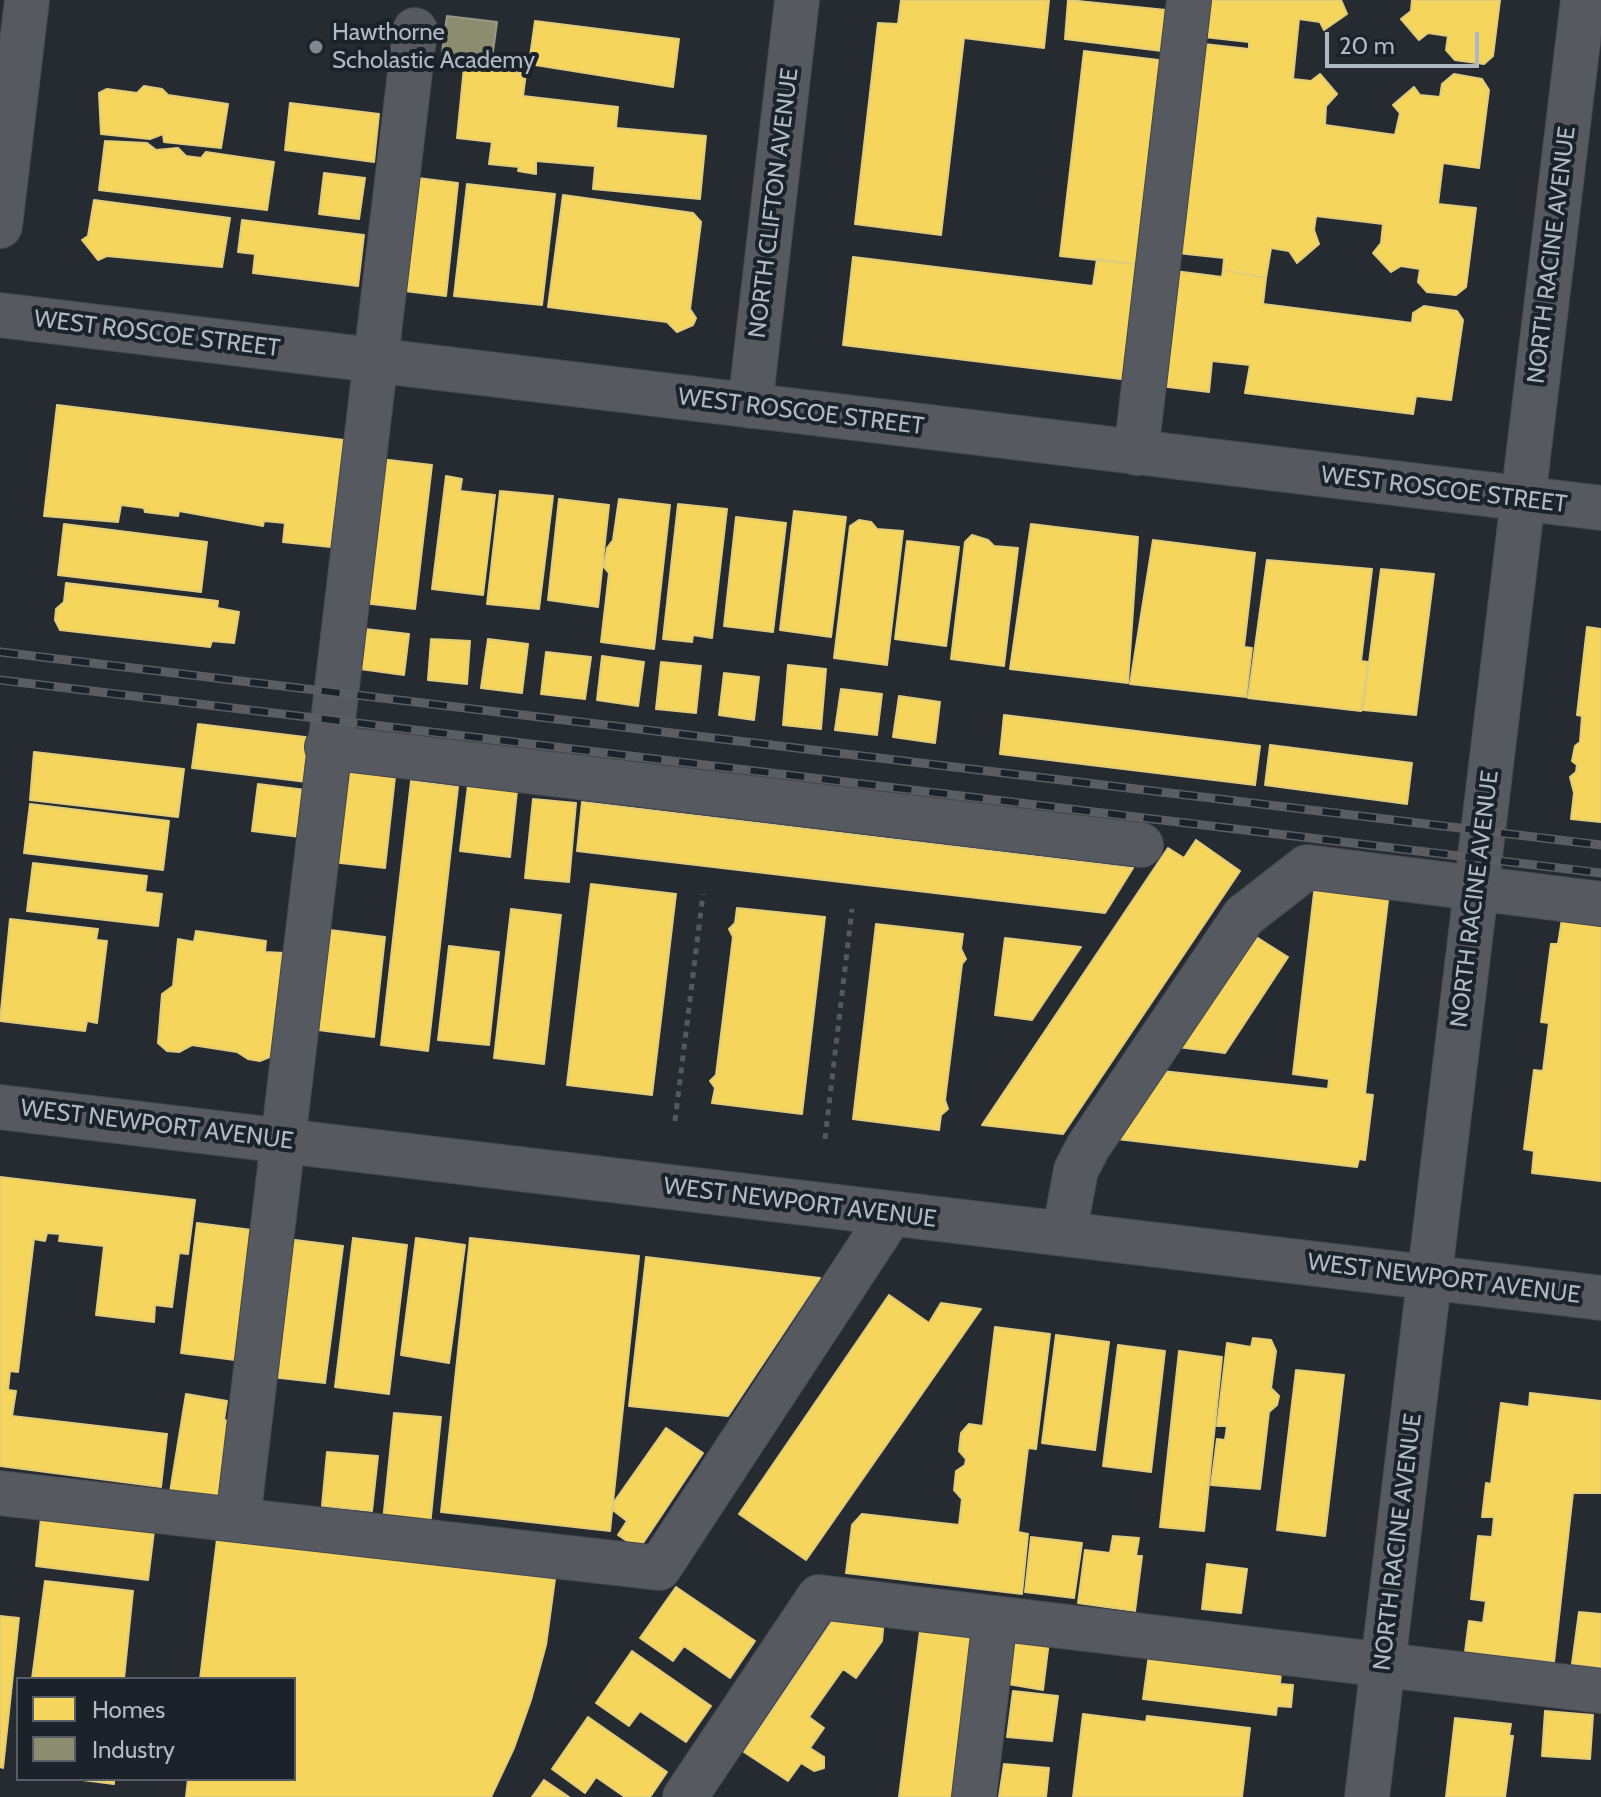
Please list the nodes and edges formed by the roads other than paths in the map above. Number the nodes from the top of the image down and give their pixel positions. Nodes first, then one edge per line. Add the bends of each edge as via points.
1 (27, 0) edge
2 (797, 0) edge
3 (1189, 0) edge
4 (1583, 0) edge
5 (415, 30) dead end
6 (1583, 149) edge
7 (0, 226) edge
8 (0, 315) edge
9 (374, 360) junction
10 (750, 406) junction
11 (1136, 453) junction
12 (1523, 499) junction
13 (1601, 508) edge
14 (327, 747) junction
15 (1141, 845) dead end
16 (1476, 889) junction
17 (1601, 904) edge
18 (0, 1107) edge
19 (280, 1140) junction
20 (891, 1214) junction
21 (1064, 1234) junction
22 (1430, 1278) junction
23 (1601, 1298) edge
24 (0, 1493) edge
25 (238, 1520) junction
26 (995, 1618) junction
27 (1383, 1664) junction
28 (1601, 1691) edge
29 (685, 1797) edge
30 (974, 1797) edge
31 (1367, 1797) edge

1 - 7 street
2 - 10 street, NORTH CLIFTON AVENUE
3 - 11 street
4 - 6 street, NORTH RACINE AVENUE
5 - 9 street
6 - 12 street, NORTH RACINE AVENUE
8 - 9 street, WEST ROSCOE STREET
9 - 10 street, WEST ROSCOE STREET
9 - 14 street
10 - 11 street, WEST ROSCOE STREET
11 - 12 street, WEST ROSCOE STREET
12 - 13 street, WEST ROSCOE STREET
12 - 16 street, NORTH RACINE AVENUE
14 - 15 street
14 - 19 street
16 - 17 street
16 - 21 street via 1307,867 1244,916 1088,1147 1076,1170
16 - 22 street, NORTH RACINE AVENUE
18 - 19 street, WEST NEWPORT AVENUE
19 - 20 street, WEST NEWPORT AVENUE
19 - 25 street
20 - 21 street, WEST NEWPORT AVENUE
20 - 25 street via 659,1568
21 - 22 street, WEST NEWPORT AVENUE
22 - 23 street, WEST NEWPORT AVENUE
22 - 27 street, NORTH RACINE AVENUE
24 - 25 street
26 - 27 street
26 - 29 street via 819,1597
26 - 30 street
27 - 28 street
27 - 31 street, NORTH RACINE AVENUE

